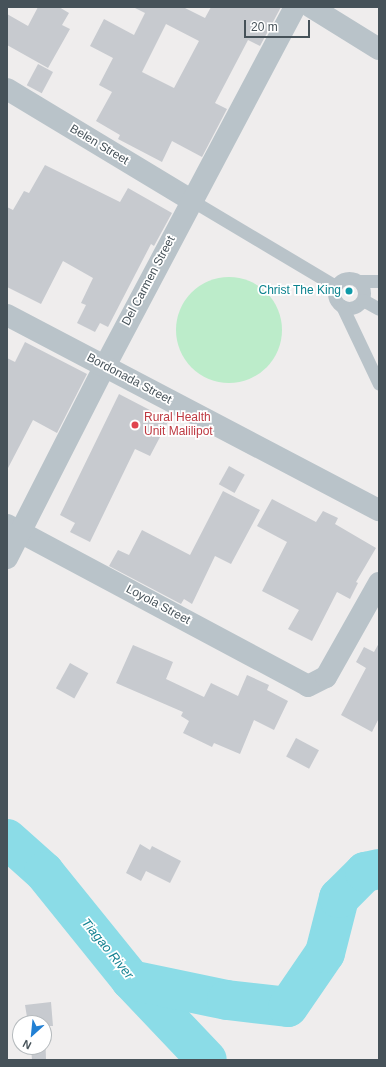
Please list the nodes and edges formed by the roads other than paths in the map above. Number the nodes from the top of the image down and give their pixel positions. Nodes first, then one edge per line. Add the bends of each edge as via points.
1 (295, 7) edge
2 (311, 7) edge
3 (379, 49) edge
4 (7, 89) edge
5 (191, 200) junction
6 (359, 281) junction
7 (379, 281) edge
8 (335, 286) junction
9 (363, 300) junction
10 (342, 306) junction
11 (379, 309) edge
12 (7, 315) edge
13 (105, 366) junction
14 (379, 384) edge
15 (379, 510) edge
16 (14, 528) edge
17 (7, 558) edge
18 (379, 583) edge

1 - 5 street, Del Carmen Street
2 - 3 street
4 - 5 street, Belen Street
5 - 8 lane
5 - 13 street, Del Carmen Street
6 - 7 lane
6 - 8 lane via 348,277 340,280
6 - 9 lane via 365,292
8 - 10 lane via 336,301
9 - 10 lane via 358,306
9 - 11 lane
10 - 14 lane
12 - 13 street, Bordonada Street
13 - 15 street, Bordonada Street
13 - 16 street, Del Carmen Street
16 - 17 street, Del Carmen Street
16 - 18 street, Loyola Street via 308,686 326,677

